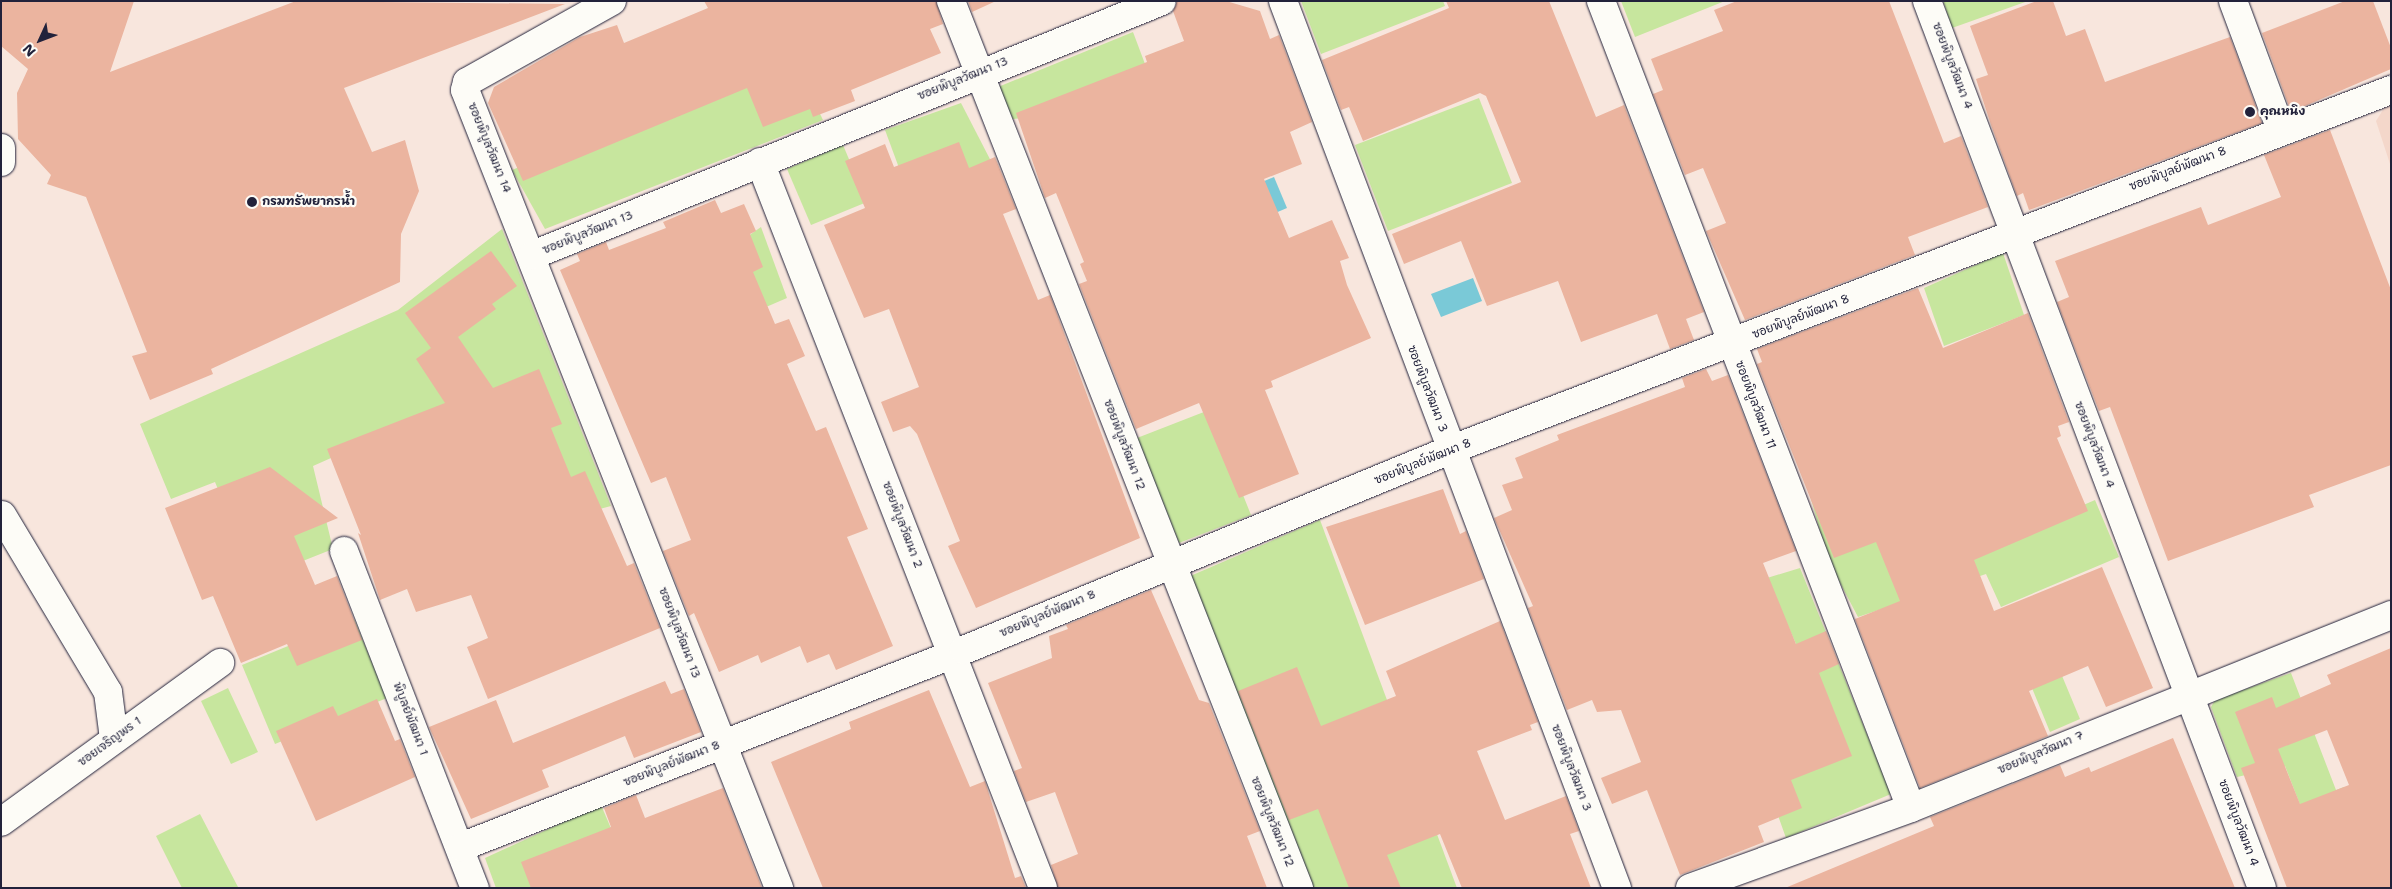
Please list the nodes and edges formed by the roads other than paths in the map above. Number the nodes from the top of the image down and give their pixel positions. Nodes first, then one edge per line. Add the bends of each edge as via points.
1 (612, 1) edge
2 (951, 1) edge
3 (1162, 1) edge
4 (1283, 1) edge
5 (1601, 1) edge
6 (1928, 1) edge
7 (2233, 1) edge
8 (978, 72) junction
9 (2391, 90) edge
10 (2281, 130) junction
11 (1, 148) edge
12 (1, 162) edge
13 (760, 162) junction
14 (2015, 234) junction
15 (533, 256) junction
16 (1731, 344) junction
17 (1450, 450) junction
18 (2, 515) edge
19 (344, 551) dead end
20 (1170, 563) junction
21 (2391, 615) edge
22 (952, 654) junction
23 (220, 663) dead end
24 (2188, 694) junction
25 (114, 739) junction
26 (722, 744) junction
27 (1911, 808) junction
28 (1, 822) edge
29 (461, 847) junction
30 (476, 888) edge
31 (779, 888) edge
32 (1043, 888) edge
33 (1299, 888) edge
34 (1616, 888) edge
35 (1690, 888) edge
36 (2262, 888) edge

1 - 15 street, ซอยพิบูลวัฒนา 14 via 468,82 466,90
2 - 8 street, ซอยพิบูลวัฒนา 12
3 - 8 street, ซอยพิบูลวัฒนา 13
4 - 17 street, ซอยพิบูลวัฒนา 3
5 - 16 street, ซอยพิบูลวัฒนา 11
6 - 14 street, ซอยพิบูลวัฒนา 4
7 - 10 street
8 - 13 street, ซอยพิบูลวัฒนา 13
8 - 20 street, ซอยพิบูลวัฒนา 12
9 - 10 street, ซอยพิบูลย์พัฒนา 8
10 - 14 street, ซอยพิบูลย์พัฒนา 8
11 - 12 street
13 - 15 street, ซอยพิบูลวัฒนา 13
13 - 22 street, ซอยพิบูลวัฒนา 2
14 - 16 street, ซอยพิบูลย์พัฒนา 8
14 - 24 street, ซอยพิบูลวัฒนา 4
15 - 26 street, ซอยพิบูลวัฒนา 13
16 - 17 street, ซอยพิบูลย์พัฒนา 8
16 - 27 street, ซอยพิบูลวัฒนา 11
17 - 20 street, ซอยพิบูลย์พัฒนา 8
17 - 34 street, ซอยพิบูลวัฒนา 3
18 - 25 street via 108,692
19 - 29 street, พิบูลย์พัฒนา 1
20 - 22 street, ซอยพิบูลย์พัฒนา 8
20 - 33 street, ซอยพิบูลวัฒนา 12
21 - 24 street, ซอยพิบูลวัฒนา 7
22 - 26 street, ซอยพิบูลย์พัฒนา 8
22 - 32 street, ซอยพิบูลวัฒนา 2
23 - 25 street, ซอยเจริญพร 1
24 - 27 street, ซอยพิบูลวัฒนา 7
24 - 36 street, ซอยพิบูลวัฒนา 4
25 - 28 street, ซอยเจริญพร 1
26 - 29 street, ซอยพิบูลย์พัฒนา 8
26 - 31 street, ซอยพิบูลวัฒนา 13
27 - 35 street, ซอยพิบูลวัฒนา 7
29 - 30 street, พิบูลย์พัฒนา 1

